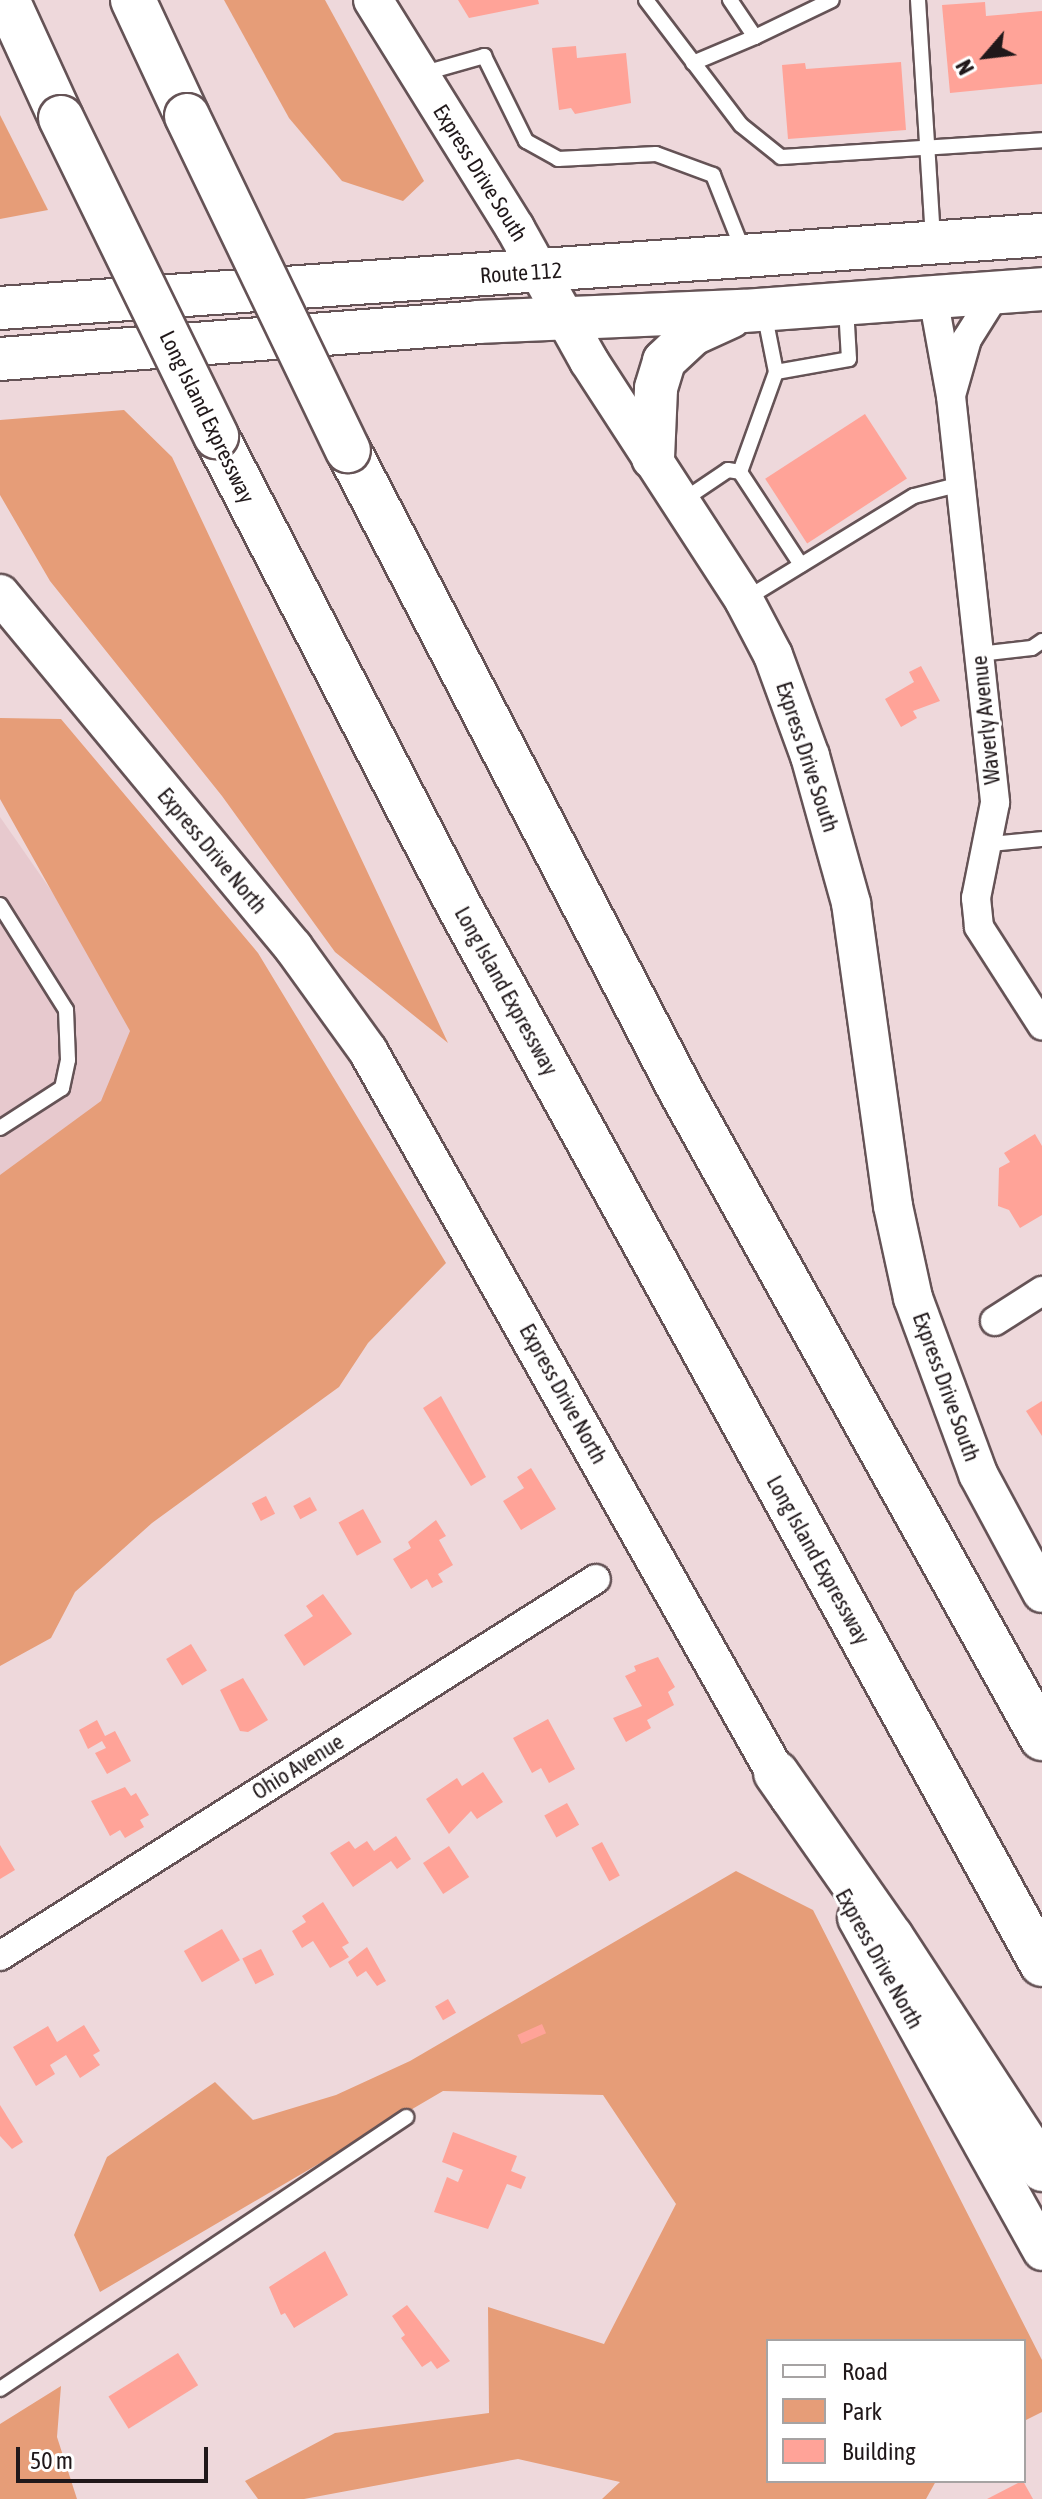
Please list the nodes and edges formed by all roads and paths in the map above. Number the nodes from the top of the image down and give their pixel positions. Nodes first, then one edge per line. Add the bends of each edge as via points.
1 (7, 0) edge
2 (133, 0) edge
3 (373, 0) edge
4 (646, 0) edge
5 (730, 0) edge
6 (832, 0) edge
7 (918, 0) edge
8 (755, 37) junction
9 (693, 63) junction
10 (419, 75) junction
11 (1042, 140) edge
12 (928, 146) junction
13 (1042, 235) edge
14 (933, 243) junction
15 (1042, 244) edge
16 (746, 257) junction
17 (540, 271) junction
18 (1042, 289) edge
19 (996, 293) junction
20 (933, 297) junction
21 (846, 303) junction
22 (0, 308) edge
23 (754, 310) junction
24 (566, 319) junction
25 (0, 359) edge
26 (776, 372) junction
27 (951, 396) junction
28 (653, 458) junction
29 (740, 472) junction
30 (961, 484) junction
31 (682, 501) junction
32 (801, 565) junction
33 (0, 594) edge
34 (744, 600) junction
35 (1042, 641) edge
36 (979, 654) junction
37 (1042, 839) edge
38 (990, 844) junction
39 (0, 905) edge
40 (1042, 1025) edge
41 (0, 1128) edge
42 (1042, 1291) edge
43 (995, 1321) dead end
44 (596, 1579) dead end
45 (1042, 1593) edge
46 (1042, 1738) edge
47 (776, 1773) junction
48 (0, 1956) edge
49 (1042, 1964) edge
50 (406, 2117) dead end
51 (1042, 2169) edge
52 (1042, 2251) edge
53 (0, 2389) edge

1 - 49 highway, Long Island Expressway, bridge via 216,436 459,906
2 - 46 highway, bridge via 348,450 681,1091
3 - 10 main road, Express Drive South
4 - 9 lane
5 - 8 lane
6 - 8 lane
7 - 12 lane
8 - 9 lane
9 - 12 lane via 741,125 781,157
10 - 16 lane via 484,56 526,141 558,159 656,154 713,175
10 - 17 main road, Express Drive South
11 - 12 lane
12 - 14 lane
13 - 14 main road, Route 112
14 - 16 main road, Route 112
15 - 20 main road via 959,269
16 - 17 main road, Route 112
17 - 22 main road, Route 112
17 - 24 main road, Express Drive South
18 - 19 main road
19 - 20 main road
19 - 27 street, Waverly Avenue via 967,339
20 - 21 main road
20 - 27 street, Waverly Avenue
21 - 23 main road
21 - 26 lane via 849,359
23 - 24 main road
23 - 26 lane
23 - 28 main road via 693,334 664,361 656,388
24 - 25 main road
24 - 28 main road, Express Drive South
26 - 29 lane
27 - 30 street, Waverly Avenue
28 - 31 main road, Express Drive South
29 - 31 lane via 728,470
29 - 32 lane
30 - 32 lane via 914,496
30 - 36 street, Waverly Avenue
31 - 34 main road, Express Drive South
32 - 34 lane
33 - 47 main road, Express Drive North via 293,947 368,1051
34 - 45 main road, Express Drive South via 791,702 840,858 859,951 893,1206 913,1298 978,1474
35 - 36 lane via 1032,648
36 - 38 street, Waverly Avenue via 995,803
37 - 38 lane
38 - 40 street, Waverly Avenue via 976,898 979,927
39 - 41 lane via 66,1010 68,1060 62,1088
42 - 43 street
44 - 48 street, Ohio Avenue
47 - 51 highway via 891,1937
47 - 52 main road, Express Drive North
50 - 53 lane

